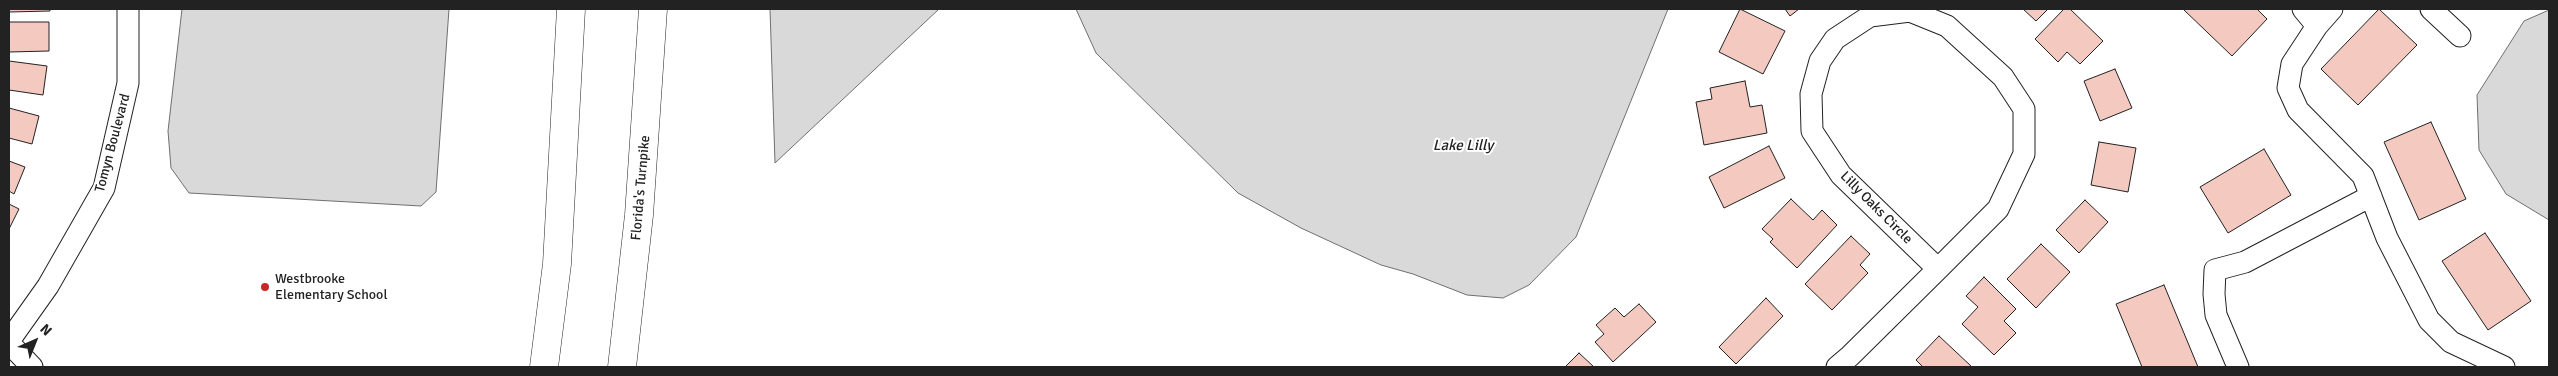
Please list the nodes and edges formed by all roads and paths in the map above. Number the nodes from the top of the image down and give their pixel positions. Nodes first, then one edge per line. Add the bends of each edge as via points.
1 (128, 9) edge
2 (571, 9) edge
3 (653, 9) edge
4 (2303, 9) edge
5 (2332, 9) edge
6 (2431, 9) edge
7 (2317, 26) junction
8 (2460, 36) dead end
9 (2371, 196) junction
10 (1938, 269) junction
11 (9, 342) edge
12 (1849, 364) edge
13 (32, 367) edge
14 (544, 367) edge
15 (622, 367) edge
16 (2238, 367) edge
17 (2504, 367) edge

1 - 11 street, Tomyn Boulevard via 128,83 104,188 48,286
2 - 14 highway via 557,264
3 - 15 highway, Florida's Turnpike via 639,215
4 - 7 street
5 - 7 street
6 - 8 street
7 - 9 street via 2292,64 2288,88 2298,110 2363,176
9 - 16 street via 2245,262 2215,270 2216,315
9 - 17 street via 2386,238 2429,320 2451,342
10 - 10 street, Lilly Oaks Circle via 1998,209 2024,154 2024,109 2004,77 1947,26 1910,11 1870,16 1835,39 1820,61 1811,94 1812,131 1841,175
10 - 12 street, Lilly Oaks Circle
11 - 13 street

